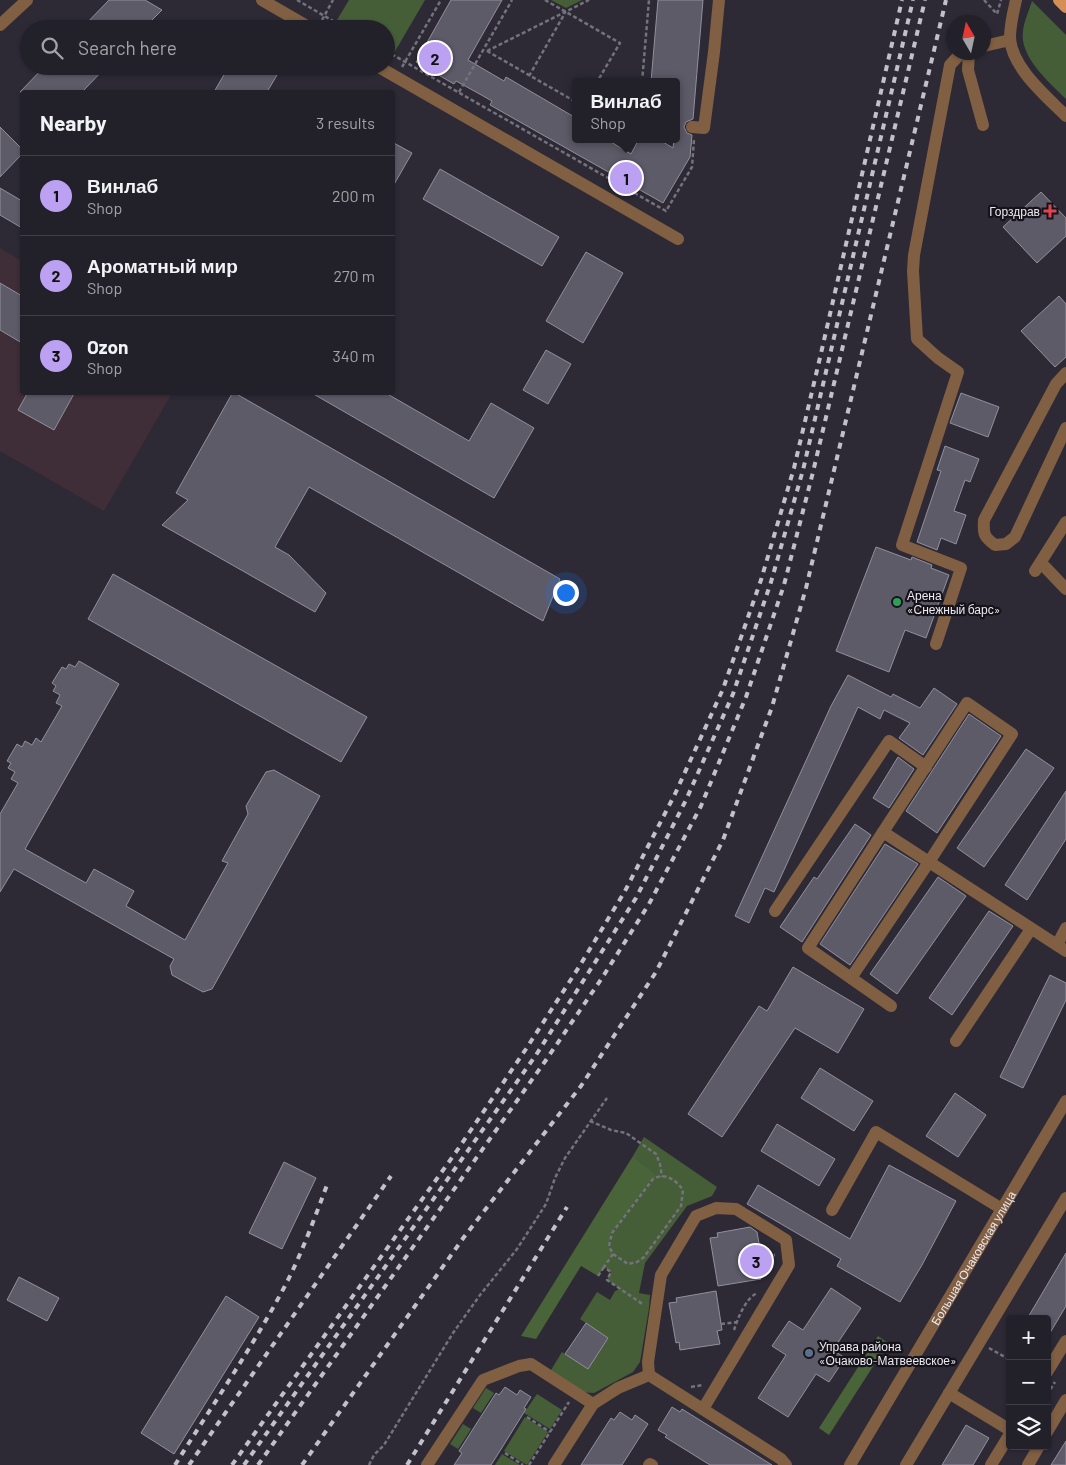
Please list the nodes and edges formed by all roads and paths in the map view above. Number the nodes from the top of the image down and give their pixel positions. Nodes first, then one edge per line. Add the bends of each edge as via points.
1 (27, 0) edge
2 (262, 0) edge
3 (297, 0) edge
4 (333, 0) edge
5 (441, 0) edge
6 (512, 0) edge
7 (545, 0) edge
8 (588, 0) edge
9 (649, 0) edge
10 (719, 0) edge
11 (984, 0) edge
12 (1001, 0) edge
13 (1059, 0) edge
14 (1015, 5) edge
15 (1066, 7) edge
16 (566, 12) junction
17 (324, 16) junction
18 (304, 20) edge
19 (321, 20) edge
20 (331, 20) edge
21 (0, 24) edge
22 (1010, 40) junction
23 (991, 44) edge
24 (485, 50) junction
25 (395, 56) edge
26 (955, 60) edge
27 (969, 60) edge
28 (405, 62) junction
29 (394, 75) edge
30 (529, 76) junction
31 (397, 77) junction
32 (599, 78) edge
33 (642, 78) edge
34 (459, 92) junction
35 (572, 100) edge
36 (1066, 116) edge
37 (983, 125) dead end
38 (692, 127) dead end
39 (692, 167) dead end
40 (678, 239) dead end
41 (1066, 373) edge
42 (1066, 428) edge
43 (1066, 522) edge
44 (1066, 589) edge
45 (936, 644) dead end
46 (926, 767) junction
47 (883, 832) junction
48 (929, 862) junction
49 (775, 911) dead end
50 (1031, 928) junction
51 (1066, 928) edge
52 (1061, 948) edge
53 (850, 978) junction
54 (891, 1006) dead end
55 (956, 1041) dead end
56 (607, 1098) dead end
57 (1066, 1101) edge
58 (590, 1122) junction
59 (662, 1177) junction
60 (1066, 1198) edge
61 (1002, 1209) junction
62 (832, 1210) dead end
63 (613, 1254) junction
64 (761, 1257) dead end
65 (778, 1261) dead end
66 (604, 1268) junction
67 (598, 1276) dead end
68 (758, 1292) dead end
69 (655, 1312) junction
70 (737, 1322) junction
71 (721, 1324) dead end
72 (734, 1331) dead end
73 (1066, 1341) edge
74 (979, 1343) junction
75 (1006, 1358) edge
76 (1051, 1365) edge
77 (649, 1375) junction
78 (708, 1380) dead end
79 (690, 1387) dead end
80 (575, 1392) junction
81 (949, 1393) junction
82 (1066, 1400) edge
83 (594, 1404) junction
84 (703, 1409) junction
85 (527, 1417) dead end
86 (1051, 1425) edge
87 (1006, 1428) edge
88 (550, 1432) junction
89 (1006, 1441) edge
90 (1036, 1450) edge
91 (504, 1453) dead end
92 (369, 1465) edge
93 (427, 1465) edge
94 (523, 1465) edge
95 (529, 1465) edge
96 (554, 1465) edge
97 (786, 1465) edge
98 (850, 1465) edge
99 (906, 1465) edge
100 (991, 1465) edge
101 (1028, 1465) edge

1 - 21 street
2 - 18 street
3 - 17 path
4 - 17 path
5 - 28 path
6 - 24 path
7 - 16 path
8 - 16 path
9 - 33 path
10 - 38 street via 704,128
11 - 12 path via 997,14
13 - 15 main road
14 - 22 street
16 - 24 path
16 - 30 path
16 - 32 path via 620,43
17 - 19 path
17 - 20 path
22 - 23 street
22 - 36 street via 1020,66
24 - 30 path
24 - 34 path
25 - 28 path
26 - 45 street via 950,65 914,255 917,339 958,372 902,545 960,568
27 - 37 street via 968,70
28 - 31 path
28 - 34 path
29 - 31 street
30 - 35 path
31 - 40 street
34 - 39 path via 666,212
41 - 42 street via 1056,384 984,520 987,539 995,545 1006,544 1015,537
43 - 44 street via 1040,569
46 - 47 street
46 - 48 street via 967,703 1012,734
46 - 49 street via 889,740
47 - 48 street
47 - 53 street via 808,948
48 - 50 street
48 - 53 street
50 - 52 street
50 - 55 street
51 - 52 street
53 - 54 street
56 - 58 path
57 - 61 street, Большая Очаковская улица
58 - 59 path via 626,1133 656,1154
58 - 92 path via 565,1158 546,1204 517,1249 453,1333
59 - 63 path via 653,1179 612,1233 609,1246
59 - 63 path via 677,1182 683,1190 676,1216 644,1258 628,1264
60 - 74 street
61 - 62 street via 876,1132
61 - 98 street, Большая Очаковская улица
63 - 66 path
64 - 65 path via 777,1253
66 - 67 path
66 - 69 path via 611,1272 607,1280
68 - 70 path via 752,1295
69 - 77 street
69 - 84 street via 661,1275 696,1216 716,1208 736,1209 786,1240 789,1265
70 - 71 path
70 - 72 path
73 - 76 street
74 - 75 path
74 - 81 street
77 - 83 street via 618,1388
77 - 84 street
78 - 79 path via 703,1385
80 - 83 street
80 - 88 path
80 - 93 street via 531,1364 483,1380
81 - 87 street
81 - 99 street
82 - 86 street
83 - 96 street
84 - 97 street
85 - 88 path
88 - 95 path
89 - 100 street
90 - 101 street
91 - 94 path

